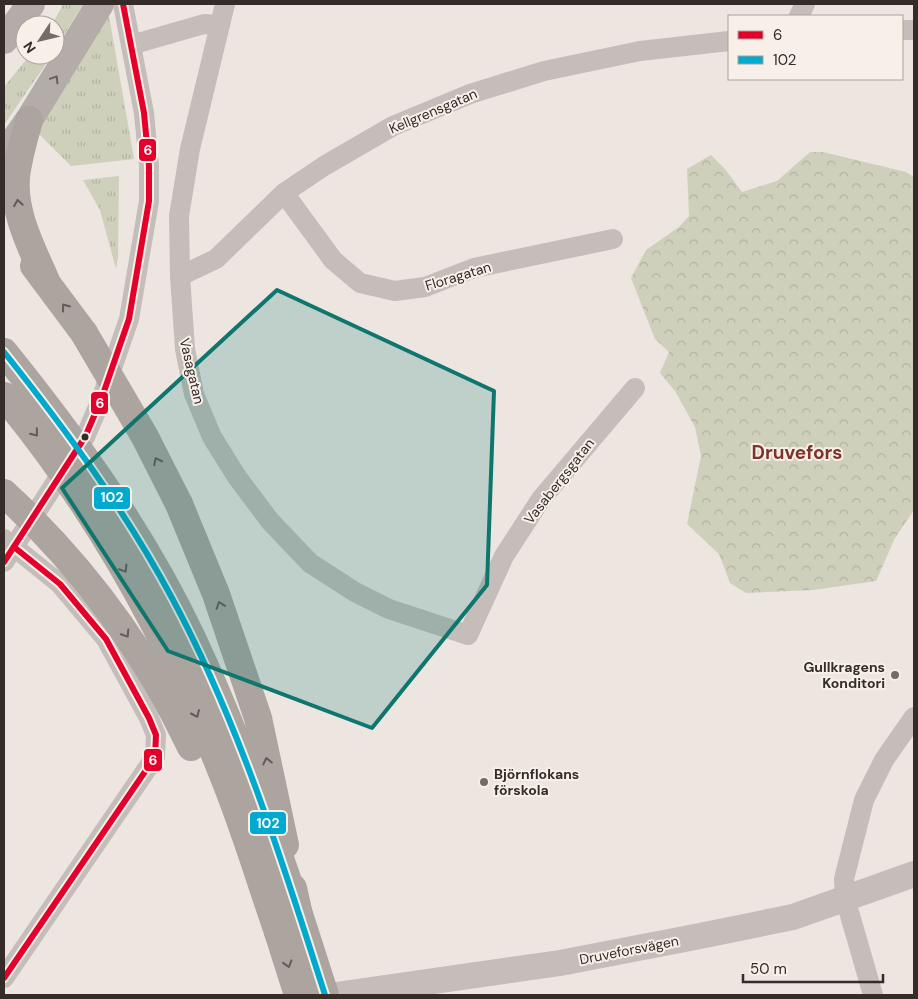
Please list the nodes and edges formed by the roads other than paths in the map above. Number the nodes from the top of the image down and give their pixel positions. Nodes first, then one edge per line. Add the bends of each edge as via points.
1 (31, 4) edge
2 (100, 4) edge
3 (123, 4) edge
4 (225, 4) edge
5 (218, 25) junction
6 (4, 40) edge
7 (728, 41) edge
8 (131, 45) junction
9 (29, 120) junction
10 (4, 155) edge
11 (284, 193) junction
12 (4, 228) edge
13 (612, 239) dead end
14 (180, 276) junction
15 (46, 281) junction
16 (4, 352) edge
17 (636, 388) dead end
18 (4, 396) edge
19 (4, 492) edge
20 (47, 497) junction
21 (7, 549) edge
22 (60, 584) junction
23 (468, 635) joint
24 (914, 717) edge
25 (914, 874) edge
26 (845, 898) junction
27 (298, 911) junction
28 (278, 932) junction
29 (4, 978) edge
30 (298, 995) edge
31 (325, 995) edge
32 (336, 995) edge
33 (873, 995) edge

1 - 6 main road
9 -> 2 main road
3 - 8 street
4 - 5 street, Vasagatan
5 - 8 street via 204,24
5 - 14 street, Vasagatan via 190,148 179,216
7 - 11 street, Kellgrensgatan via 631,53 544,71 470,94 394,126
8 - 20 street via 150,166 149,201 138,273 128,319 101,400 85,437
9 - 10 main road
15 -> 9 highway via 22,223 17,198 18,161
11 - 13 street, Floragatan via 333,260 360,283 394,291 425,287 474,268
11 - 14 street, Kellgrensgatan via 216,259
12 - 15 highway
14 - 23 street, Vasagatan via 185,349 194,394 212,437 270,521 310,563 355,592 389,610
27 -> 15 highway, bridge via 258,718 216,594 179,504 149,445 84,333
16 - 27 highway, bridge via 58,419 106,488 153,564 191,635 230,724
17 - 23 street, Vasabergsgatan via 541,499 504,556
18 -> 28 highway, bridge via 38,437 84,504 129,577 169,652 227,785
19 -> 28 highway, bridge via 72,561 104,601 148,668 177,718
20 - 21 street
20 - 22 street via 50,559
21 - 22 street
22 - 29 street via 106,639 130,681 156,735 155,757
24 - 26 street via 884,760 864,800 844,879
25 - 26 street, Druveforsvägen
26 - 32 street, Druveforsvägen via 793,917 560,963
26 - 33 street
27 - 31 highway
28 -> 30 highway

